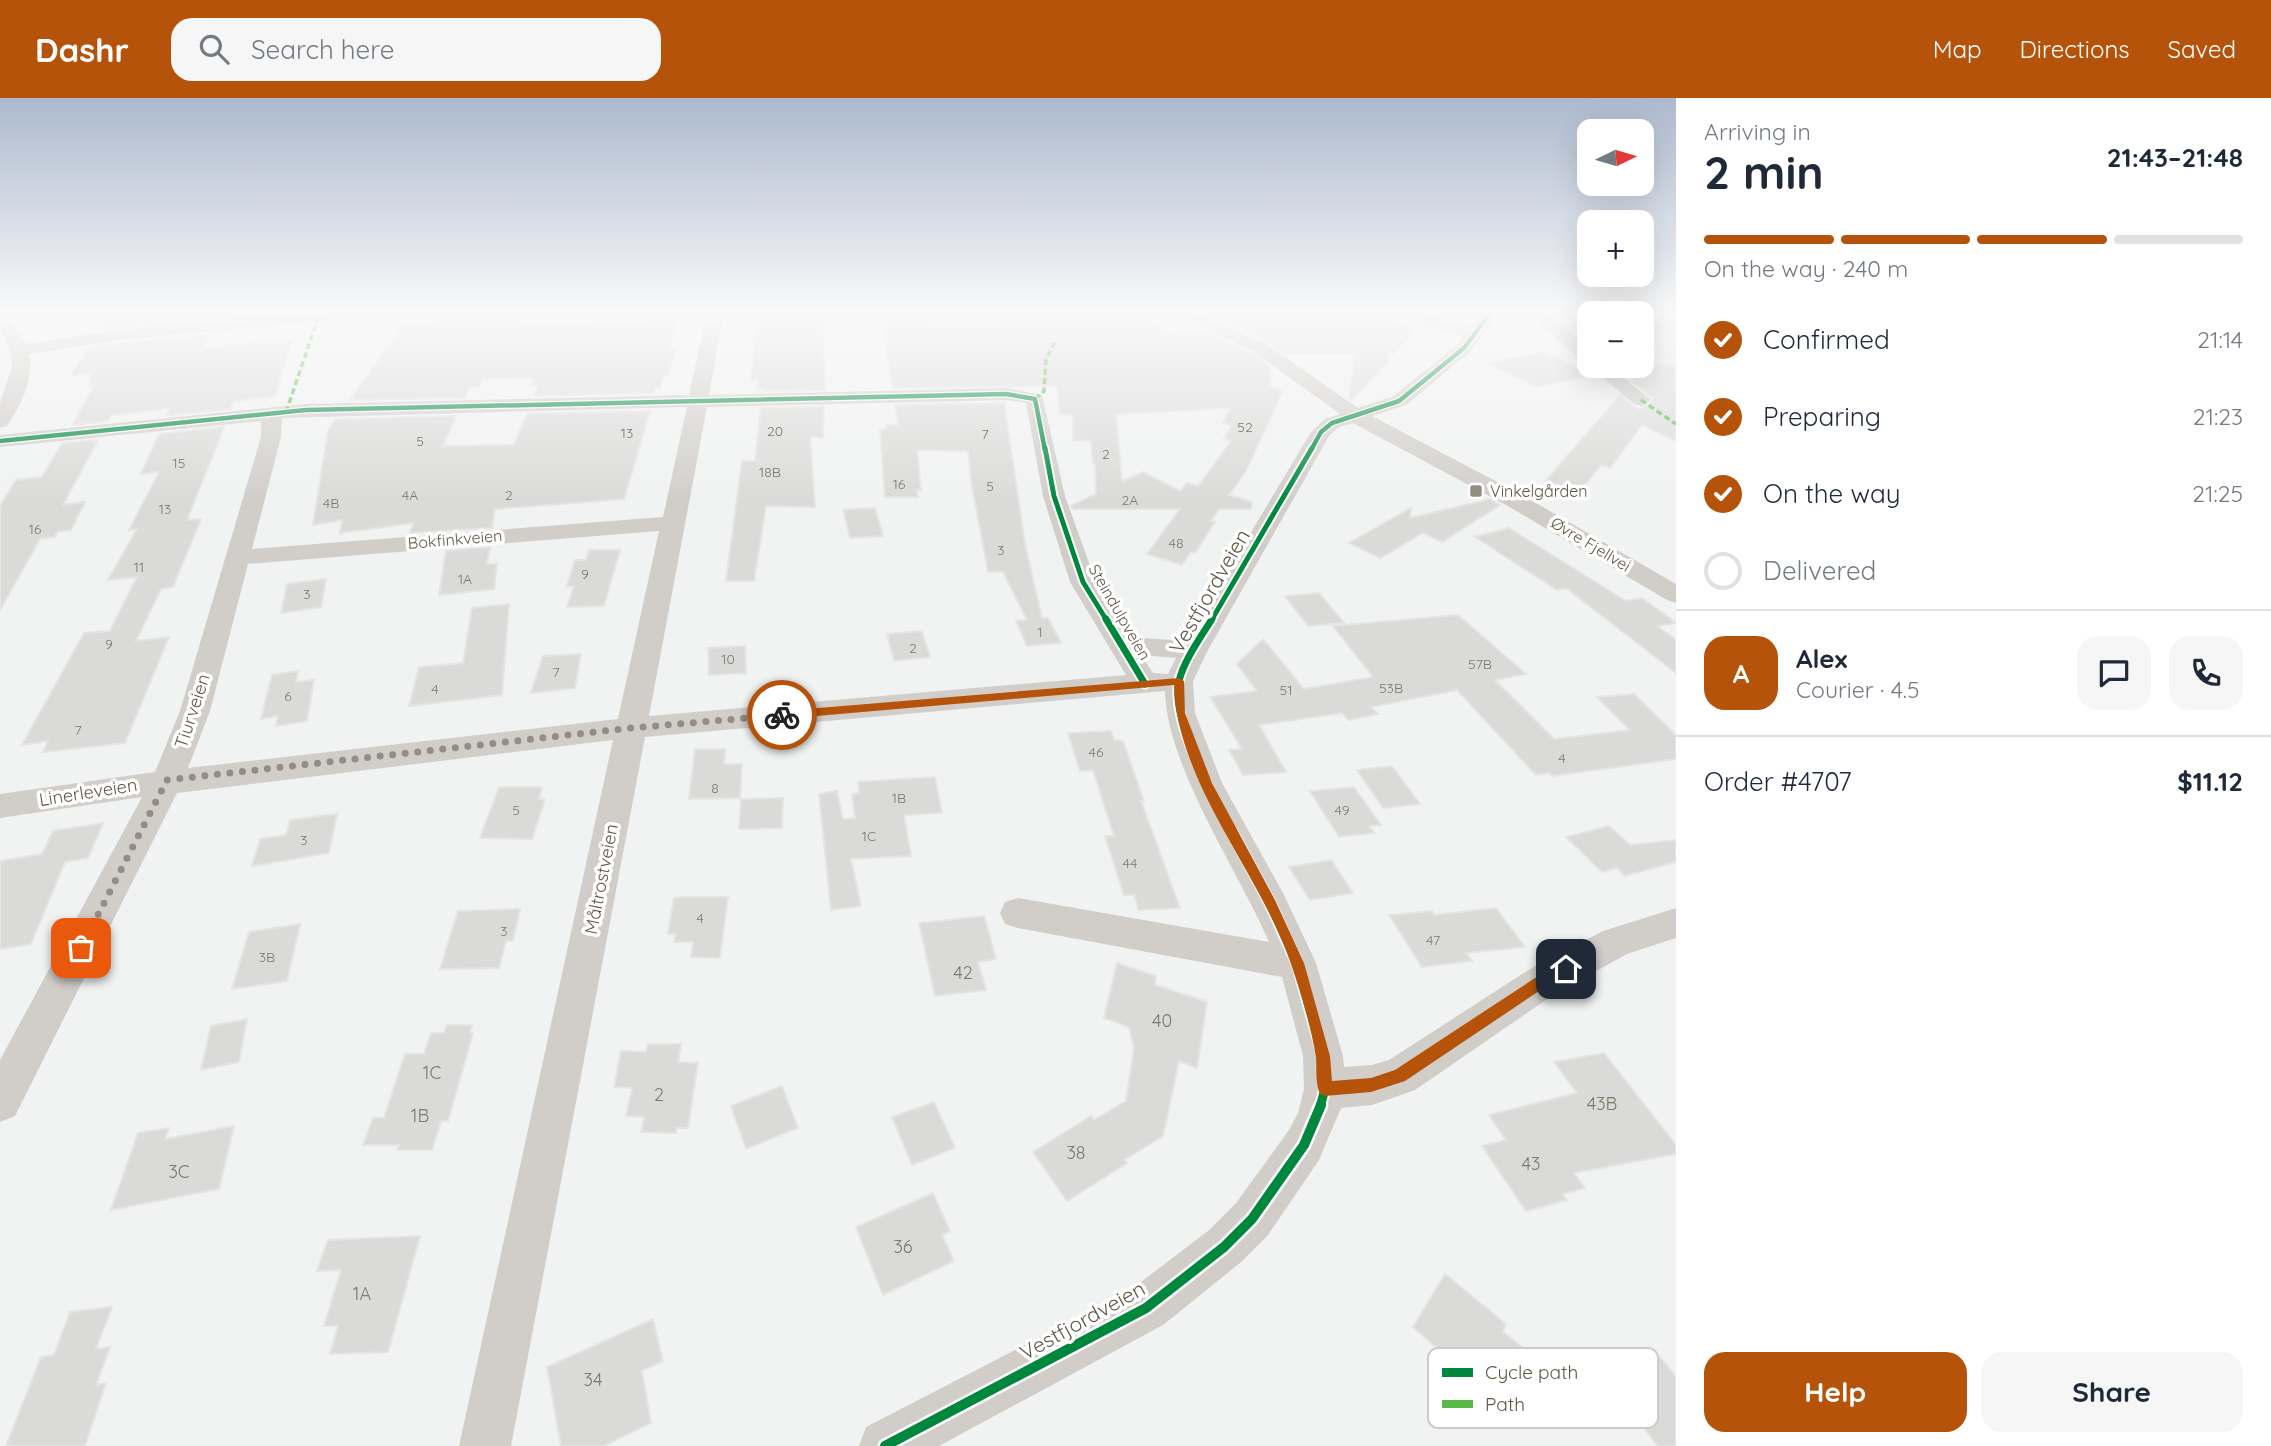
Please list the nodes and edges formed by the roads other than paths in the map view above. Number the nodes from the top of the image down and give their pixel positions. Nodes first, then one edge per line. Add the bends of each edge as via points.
1 (20, 375) edge
2 (703, 375) edge
3 (1298, 375) edge
4 (1431, 375) edge
5 (1613, 378) edge
6 (1641, 400) dead end
7 (698, 402) junction
8 (272, 412) junction
9 (1356, 416) junction
10 (0, 422) edge
11 (0, 441) edge
12 (674, 523) junction
13 (236, 558) junction
14 (1676, 595) edge
15 (1122, 645) junction
16 (1194, 650) junction
17 (1162, 683) junction
18 (631, 728) junction
19 (167, 780) junction
20 (0, 806) edge
21 (1018, 912) dead end
22 (1676, 923) edge
23 (1297, 963) junction
24 (1325, 1089) junction
25 (0, 1102) edge
26 (485, 1446) edge
27 (885, 1446) edge

1 - 10 street
2 - 7 street, Måltrostveien
3 - 9 street
4 - 9 street, Vestfjordveien via 1399,401
5 - 6 street
7 - 8 street
7 - 12 street, Måltrostveien
7 - 15 street, Steindulpveien via 1006,394 1035,399 1054,496 1083,582
8 - 11 street
8 - 13 street, Tiurveien via 271,437
9 - 14 street, Øvre Fjellvei via 1514,499
9 - 16 street, Vestfjordveien via 1332,423 1314,442
12 - 13 street, Bokfinkveien
12 - 18 street, Måltrostveien
13 - 19 street, Tiurveien via 195,711
15 - 16 street
15 - 17 street, Steindulpveien
16 - 17 street, Vestfjordveien
17 - 18 street, Linerleveien
17 - 23 street, Vestfjordveien via 1180,713 1206,783
18 - 19 street, Linerleveien
18 - 26 street, Måltrostveien
19 - 20 street, Linerleveien
19 - 25 street, Tiurveien
21 - 23 street
22 - 24 street via 1616,942 1543,981 1400,1076 1371,1085
23 - 24 street, Vestfjordveien via 1323,1056
24 - 27 street, Vestfjordveien via 1304,1145 1252,1219 1224,1247 1146,1308

